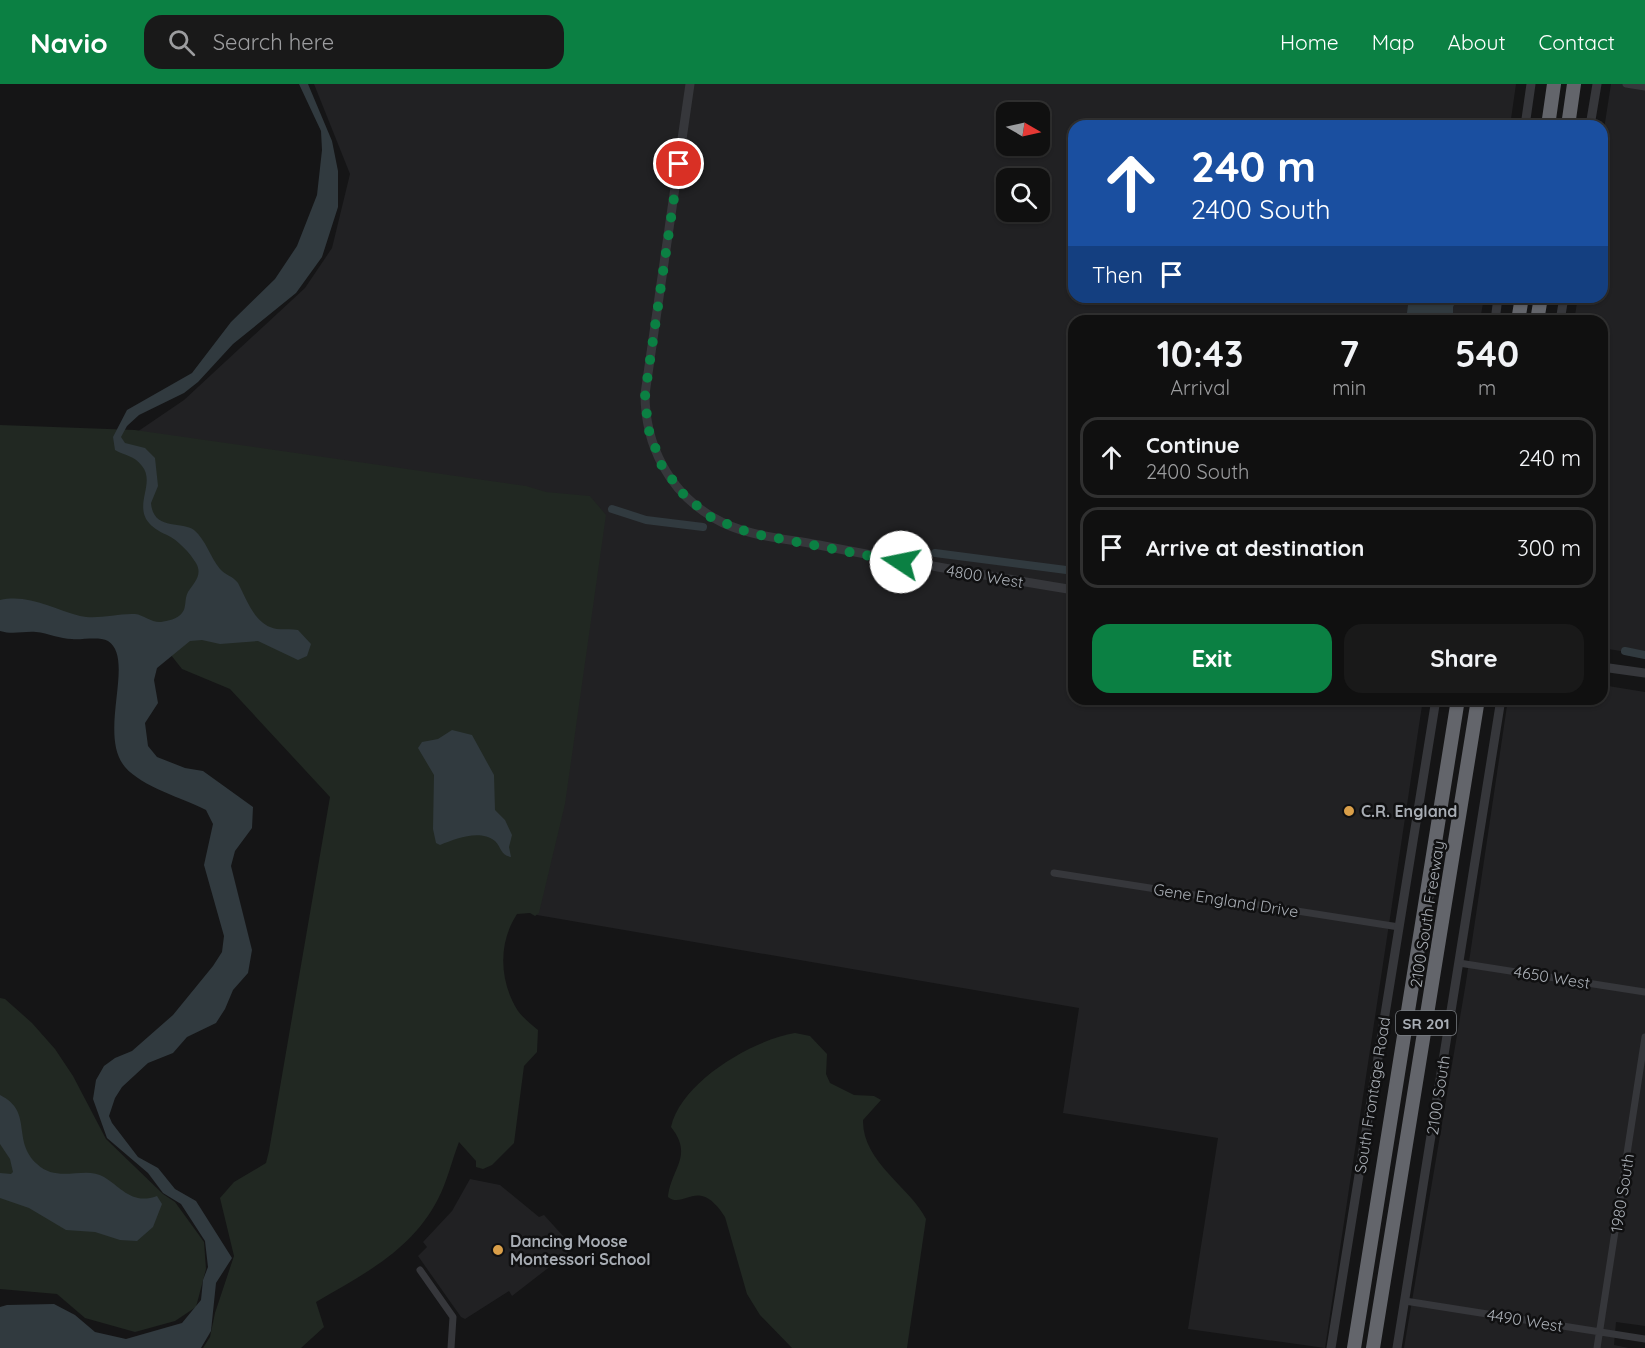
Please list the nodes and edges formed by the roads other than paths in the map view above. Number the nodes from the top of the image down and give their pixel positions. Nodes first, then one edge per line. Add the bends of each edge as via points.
1 (690, 84) edge
2 (1531, 84) edge
3 (1554, 84) edge
4 (1574, 84) edge
5 (1597, 84) edge
6 (1626, 84) edge
7 (1645, 87) edge
8 (1526, 120) edge
9 (1549, 120) edge
10 (1569, 120) edge
11 (1591, 120) edge
12 (1068, 589) edge
13 (1608, 668) edge
14 (1645, 673) edge
15 (1435, 705) edge
16 (1457, 705) edge
17 (1477, 705) edge
18 (1500, 705) edge
19 (1054, 873) dead end
20 (1399, 927) junction
21 (1459, 963) junction
22 (1645, 992) edge
23 (1645, 1037) edge
24 (420, 1270) dead end
25 (1405, 1301) junction
26 (1599, 1332) junction
27 (1645, 1339) edge
28 (451, 1348) edge
29 (1331, 1348) edge
30 (1354, 1348) edge
31 (1373, 1348) edge
32 (1397, 1348) edge
33 (1597, 1348) edge

1 - 12 street, 4800 West via 645,394 651,438 667,474 693,504 712,518 740,530
2 - 8 street
3 - 9 highway
4 - 10 highway
5 - 11 street
6 - 7 street
13 - 14 street
15 - 20 street, South Frontage Road
16 - 30 highway, 2100 South Freeway / SR 201
17 - 31 highway, 2100 South Freeway / SR 201
18 - 21 street, 2100 South
19 - 20 street, Gene England Drive
20 - 29 street, South Frontage Road
21 - 22 street, 4650 West
21 - 25 street, 2100 South
23 - 26 street, 1980 South
24 - 28 street via 453,1317
25 - 26 street, 4490 West
25 - 32 street, 2100 South
26 - 27 street, 4490 West
26 - 33 street, 1980 South

